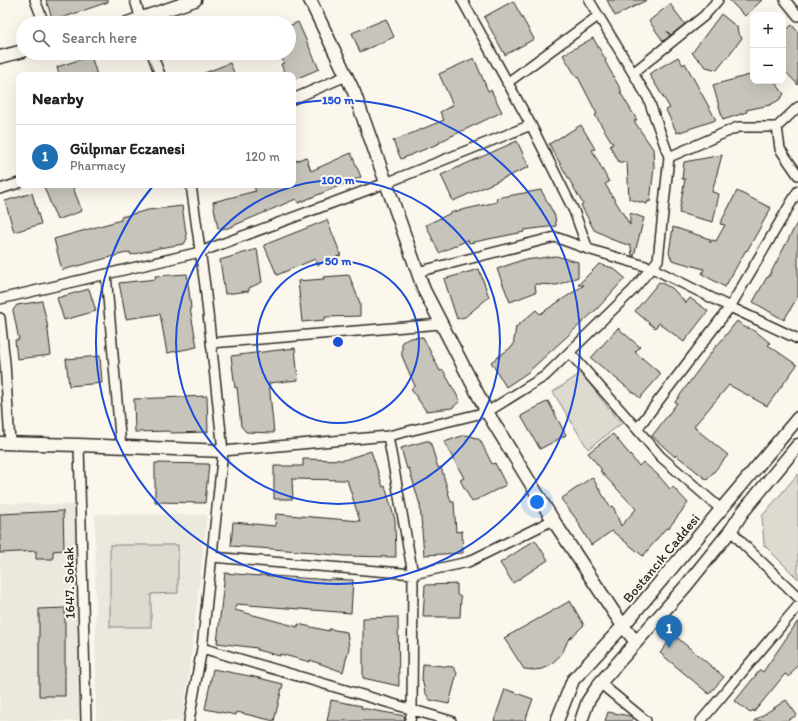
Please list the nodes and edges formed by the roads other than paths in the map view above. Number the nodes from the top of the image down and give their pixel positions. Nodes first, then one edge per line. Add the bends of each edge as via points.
1 (35, 0) edge
2 (135, 0) edge
3 (195, 0) edge
4 (310, 0) edge
5 (462, 0) edge
6 (589, 0) edge
7 (718, 0) edge
8 (785, 0) edge
9 (41, 16) edge
10 (140, 16) edge
11 (154, 16) edge
12 (598, 16) junction
13 (798, 16) edge
14 (16, 53) edge
15 (0, 57) edge
16 (155, 60) edge
17 (159, 72) edge
18 (633, 73) junction
19 (346, 76) junction
20 (507, 83) junction
21 (296, 98) edge
22 (798, 107) edge
23 (531, 125) junction
24 (777, 127) junction
25 (669, 157) junction
26 (798, 174) edge
27 (386, 183) junction
28 (16, 184) edge
29 (191, 188) edge
30 (0, 189) edge
31 (798, 191) edge
32 (588, 249) junction
33 (200, 252) junction
34 (652, 268) junction
35 (417, 272) junction
36 (106, 274) junction
37 (0, 298) edge
38 (730, 307) junction
39 (0, 318) edge
40 (441, 324) junction
41 (798, 339) edge
42 (211, 343) junction
43 (570, 353) junction
44 (488, 412) junction
45 (798, 418) edge
46 (637, 429) junction
47 (388, 436) junction
48 (5, 443) edge
49 (79, 444) junction
50 (798, 445) edge
51 (121, 447) junction
52 (223, 451) junction
53 (722, 510) junction
54 (553, 520) junction
55 (731, 530) junction
56 (212, 557) junction
57 (413, 574) junction
58 (798, 597) edge
59 (798, 606) edge
60 (623, 626) junction
61 (636, 642) junction
62 (202, 648) junction
63 (600, 683) junction
64 (412, 710) junction
65 (86, 721) edge
66 (189, 721) edge
67 (410, 721) edge
68 (451, 721) edge
69 (557, 721) edge
70 (581, 721) edge
71 (646, 721) edge
72 (700, 721) edge

1 - 9 street
2 - 10 street
3 - 11 street
4 - 19 street
5 - 20 street
6 - 12 street
7 - 18 street via 704,16
8 - 13 street
12 - 18 street
12 - 20 street
14 - 15 street
16 - 17 street
18 - 25 street via 648,98
19 - 21 street
19 - 27 street
20 - 23 street
22 - 24 street
23 - 27 street
23 - 32 street via 574,212
24 - 25 street via 738,127
24 - 26 street via 780,149
25 - 34 street via 658,260
27 - 33 street
27 - 35 street
28 - 30 street
29 - 33 street
31 - 38 street
32 - 34 street
32 - 35 street via 555,237
33 - 36 street
33 - 42 street
34 - 38 street
34 - 43 street
35 - 40 street
36 - 37 street
36 - 51 street
38 - 41 street
38 - 46 street
39 - 48 street via 5,363
40 - 42 street
40 - 44 street
42 - 52 street
43 - 44 street via 546,376
43 - 46 street
44 - 47 street
44 - 54 street
45 - 53 street, Bostancık Caddesi
46 - 53 street via 660,456
47 - 52 street
47 - 57 street
48 - 49 street
49 - 51 street
49 - 65 street, 1647. Sokak
50 - 55 street
51 - 52 street
52 - 56 street
53 - 60 street, Bostancık Caddesi
54 - 57 street via 468,562
54 - 60 street
55 - 58 street via 744,546
55 - 61 street
56 - 57 street
56 - 62 street
57 - 64 street
59 - 72 street
60 - 61 street
60 - 69 street, Bostancık Caddesi via 572,680
61 - 63 street
62 - 64 street
62 - 66 street
63 - 70 street via 588,701
63 - 71 street
64 - 67 street
64 - 68 street

